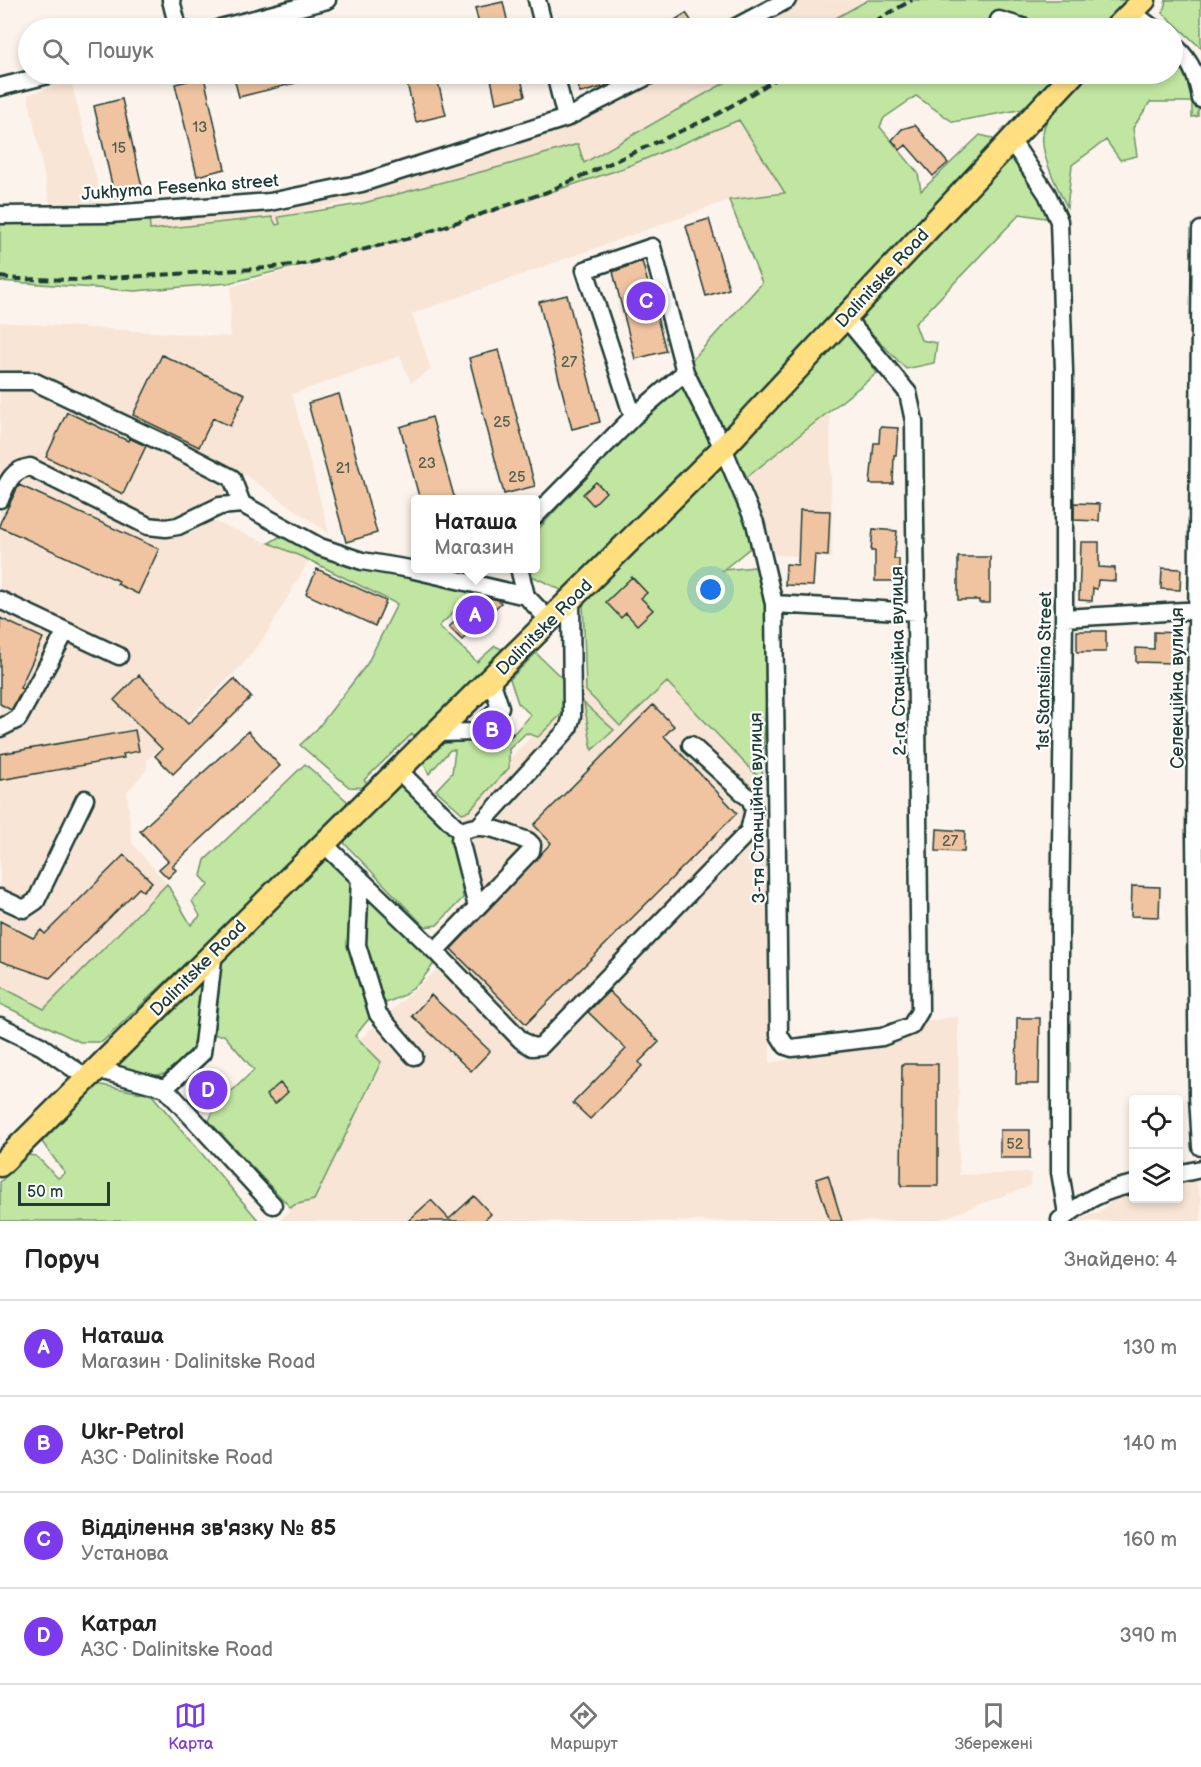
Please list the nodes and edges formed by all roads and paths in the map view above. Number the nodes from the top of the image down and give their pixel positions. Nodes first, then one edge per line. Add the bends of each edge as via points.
1 (171, 0) edge
2 (327, 0) edge
3 (537, 0) edge
4 (787, 0) edge
5 (1138, 6) edge
6 (176, 18) edge
7 (258, 18) edge
8 (542, 18) edge
9 (753, 18) edge
10 (1126, 18) edge
11 (1183, 55) edge
12 (18, 82) edge
13 (558, 84) edge
14 (632, 84) edge
15 (1064, 84) edge
16 (0, 87) edge
17 (1201, 99) edge
18 (566, 118) junction
19 (1011, 140) junction
20 (0, 215) edge
21 (1201, 230) edge
22 (845, 317) junction
23 (685, 372) junction
24 (0, 381) edge
25 (633, 417) junction
26 (723, 448) junction
27 (0, 500) edge
28 (242, 504) junction
29 (540, 511) edge
30 (411, 570) edge
31 (423, 573) edge
32 (520, 573) edge
33 (526, 596) junction
34 (0, 600) edge
35 (571, 600) junction
36 (774, 604) junction
37 (1199, 610) edge
38 (917, 612) junction
39 (1064, 618) junction
40 (550, 621) junction
41 (66, 631) junction
42 (119, 656) dead end
43 (0, 728) edge
44 (691, 745) dead end
45 (398, 770) junction
46 (85, 799) dead end
47 (478, 827) junction
48 (461, 832) junction
49 (323, 843) junction
50 (360, 878) junction
51 (0, 898) edge
52 (477, 907) junction
53 (214, 951) junction
54 (435, 951) junction
55 (0, 1026) edge
56 (911, 1026) joint
57 (414, 1056) dead end
58 (91, 1074) junction
59 (165, 1088) junction
60 (1201, 1147) edge
61 (0, 1165) edge
62 (1201, 1170) edge
63 (1183, 1173) edge
64 (1129, 1185) edge
65 (273, 1206) dead end
66 (1063, 1218) edge

1 - 6 street
2 - 7 street
3 - 8 street
4 - 9 street
5 - 10 main road
11 - 17 street via 1195,76
12 - 16 street
13 - 18 street
14 - 18 street, Jukhyma Fesenka street
15 - 19 main road, Dalinitske Road
18 - 20 street, Jukhyma Fesenka street via 362,183 270,202 110,214
19 - 22 main road, Dalinitske Road
19 - 39 street, 1st Stantsiina Street via 1047,194 1059,221 1064,372
21 - 37 street, Селекційна вулиця
22 - 26 main road, Dalinitske Road
22 - 38 street, 2-га Станційна вулиця via 908,393 914,421
23 - 25 street
23 - 25 street, 3-тя Станційна вулиця via 652,247 585,270
23 - 26 street, 3-тя Станційна вулиця
24 - 28 street via 33,381 174,448 232,478
25 - 29 street
26 - 35 main road, Dalinitske Road
26 - 36 street, 3-тя Станційна вулиця via 755,523
27 - 28 street via 12,475 30,467 148,526 178,526 220,507
28 - 30 street via 320,547 362,561
31 - 33 street
32 - 33 street
33 - 40 street
34 - 41 street
35 - 40 main road, Dalinitske Road
35 - 47 street via 572,716 568,729
36 - 38 street
36 - 56 street, 3-тя Станційна вулиця via 779,1035 792,1048 882,1037
37 - 39 street
37 - 60 street, Селекційна вулиця via 1195,859
38 - 56 street, 2-га Станційна вулиця via 920,1011
39 - 66 street, 1st Stantsiina Street via 1060,924
40 - 45 main road, Dalinitske Road
41 - 42 street
41 - 43 street via 18,719
44 - 54 street via 751,800 754,810 749,831 541,1046 532,1047 521,1040
45 - 48 street
45 - 49 main road, Dalinitske Road
46 - 51 street via 36,901 24,909
47 - 48 street
47 - 52 street via 487,826 532,846
48 - 52 street
49 - 50 street
49 - 53 main road, Dalinitske Road
50 - 54 street
50 - 57 street via 357,945 378,1014
52 - 54 street
53 - 58 main road, Dalinitske Road
53 - 59 street via 202,1053
55 - 58 street
58 - 59 street
58 - 61 main road, Dalinitske Road
59 - 65 street
62 - 63 street
64 - 66 street via 1109,1189

